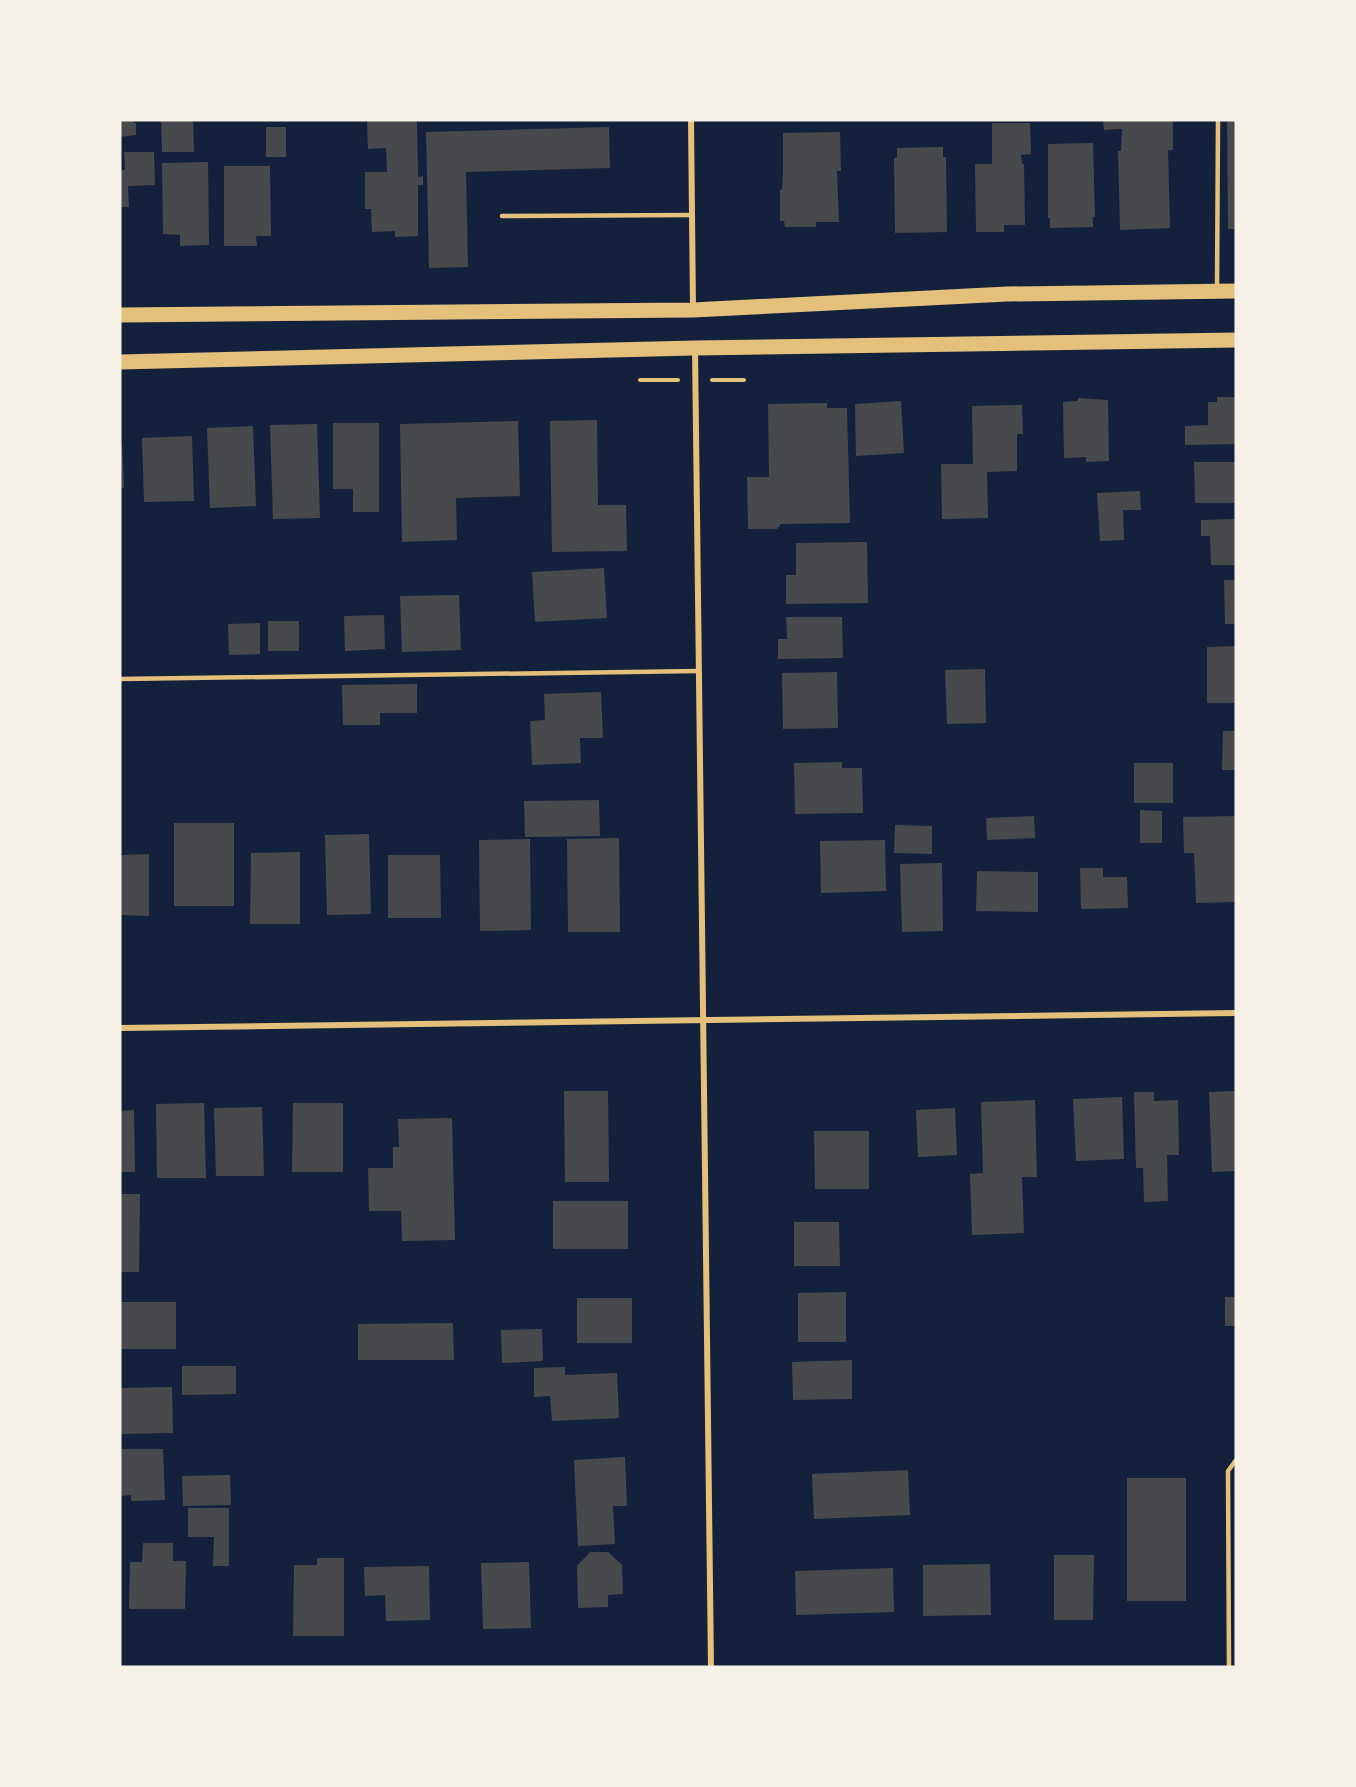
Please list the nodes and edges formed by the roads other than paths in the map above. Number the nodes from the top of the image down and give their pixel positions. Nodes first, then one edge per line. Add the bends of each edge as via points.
1 (691, 120) edge
2 (1218, 120) edge
3 (692, 215) junction
4 (502, 216) dead end
5 (1217, 291) junction
6 (1236, 291) edge
7 (693, 310) junction
8 (120, 315) edge
9 (1236, 340) edge
10 (695, 348) junction
11 (120, 362) edge
12 (699, 671) junction
13 (120, 679) edge
14 (1236, 1013) edge
15 (703, 1019) junction
16 (120, 1028) edge
17 (1236, 1460) edge
18 (711, 1667) edge
19 (1229, 1667) edge

1 - 3 street
2 - 5 lane
3 - 4 lane
3 - 7 street
5 - 6 main road
5 - 7 main road via 1007,294
7 - 8 main road
9 - 10 main road
10 - 11 main road
10 - 12 street
12 - 13 lane
12 - 15 street
14 - 15 street
15 - 16 street
15 - 18 street
17 - 19 lane via 1228,1472

